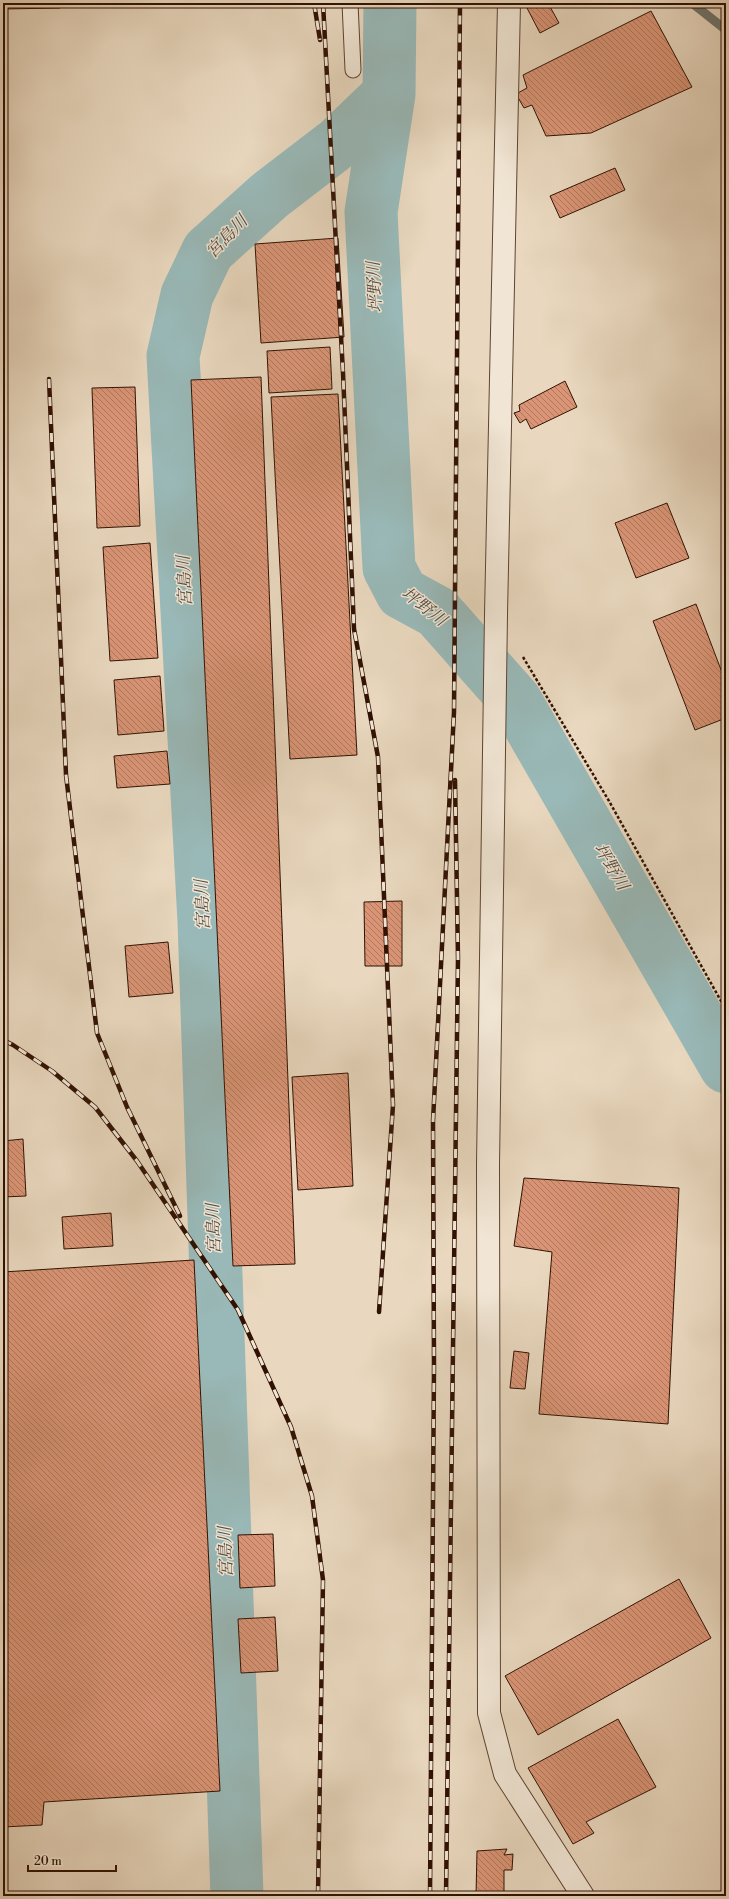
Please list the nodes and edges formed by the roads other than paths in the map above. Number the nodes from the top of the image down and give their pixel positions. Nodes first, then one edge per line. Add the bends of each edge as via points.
1 (350, 3) edge
2 (509, 3) edge
3 (353, 70) dead end
4 (583, 1896) edge

1 - 3 lane
2 - 4 street via 488,1165 489,1713 505,1774

